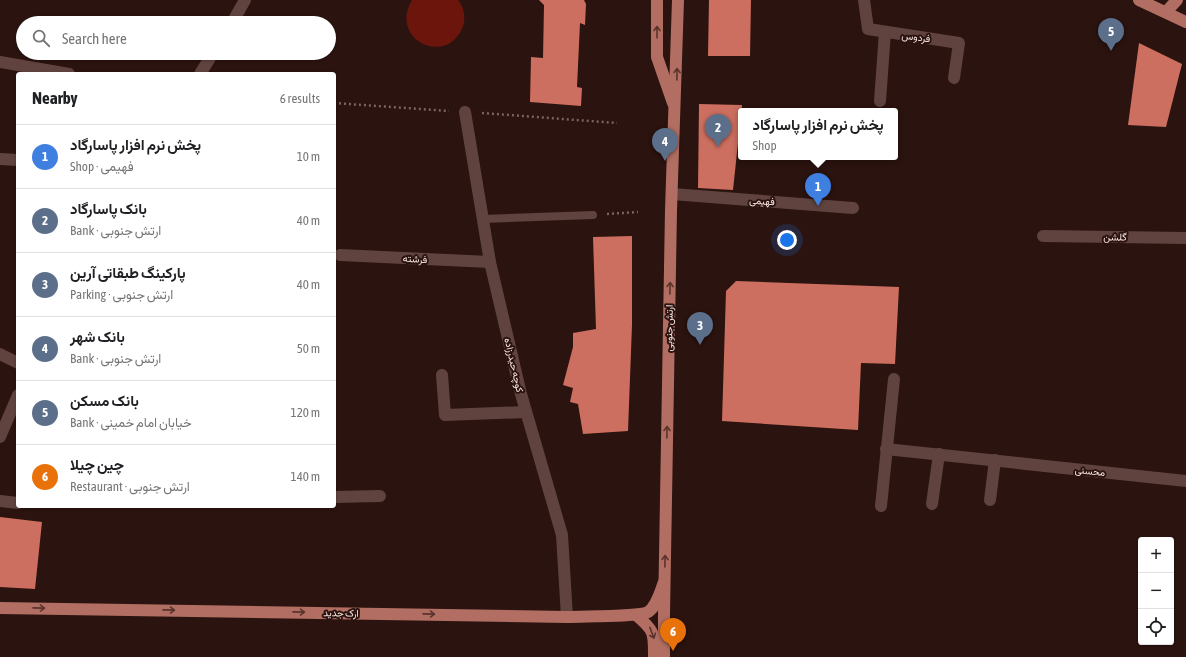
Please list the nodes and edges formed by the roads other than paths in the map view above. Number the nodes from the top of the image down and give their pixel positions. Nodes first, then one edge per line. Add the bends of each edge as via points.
1 (245, 0) edge
2 (658, 0) edge
3 (678, 0) edge
4 (864, 0) edge
5 (1139, 0) edge
6 (1177, 0) edge
7 (1166, 12) junction
8 (236, 16) edge
9 (1186, 22) edge
10 (885, 32) junction
11 (209, 60) edge
12 (0, 62) edge
13 (58, 72) edge
14 (201, 72) edge
15 (954, 78) dead end
16 (880, 101) dead end
17 (676, 110) junction
18 (465, 112) dead end
19 (0, 159) edge
20 (16, 160) edge
21 (672, 194) junction
22 (853, 208) dead end
23 (593, 215) road end
24 (483, 219) junction
25 (1043, 236) dead end
26 (1186, 238) edge
27 (340, 255) dead end
28 (490, 262) junction
29 (0, 354) edge
30 (16, 362) edge
31 (442, 375) dead end
32 (894, 379) dead end
33 (16, 400) edge
34 (526, 412) junction
35 (0, 437) edge
36 (886, 449) junction
37 (939, 454) junction
38 (995, 460) junction
39 (1186, 481) edge
40 (380, 496) dead end
41 (336, 497) edge
42 (990, 500) dead end
43 (0, 501) edge
44 (16, 503) edge
45 (932, 504) dead end
46 (881, 506) dead end
47 (664, 582) junction
48 (0, 608) edge
49 (636, 615) junction
50 (567, 616) junction
51 (654, 657) edge
52 (664, 657) edge

1 - 8 street
17 -> 2 main road via 657,57
17 -> 3 main road, ارتش جنوبی
4 - 10 street, فردوس via 868,30
5 - 7 main road
6 - 7 main road
7 - 9 main road
10 - 15 street, فردوس via 959,43
10 - 16 street
11 - 14 street
12 - 13 street
17 - 21 main road, ارتش جنوبی
18 - 24 street, کوچه حیدرزاده
19 - 20 street
21 - 22 street, فهیمی
47 -> 21 main road, ارتش جنوبی
23 - 24 lane
24 - 28 street, کوچه حیدرزاده
25 - 26 street, گلشن
27 - 28 street, فرشته
28 - 34 street, کوچه حیدرزاده
29 - 30 street
31 - 34 street via 445,415
32 - 36 street
33 - 35 street
34 - 50 street, کوچه حیدرزاده via 562,535
36 - 37 street, محسنی
36 - 46 street
37 - 38 street, محسنی
37 - 45 street
38 - 39 street, محسنی
38 - 42 street
40 - 41 street
43 - 44 street
47 - 49 main road, ارک جدید via 656,602 648,612
47 - 52 main road, ارتش جنوبی
48 -> 50 main road, ارک جدید
49 - 50 main road, ارک جدید
49 -> 51 main road via 652,630

